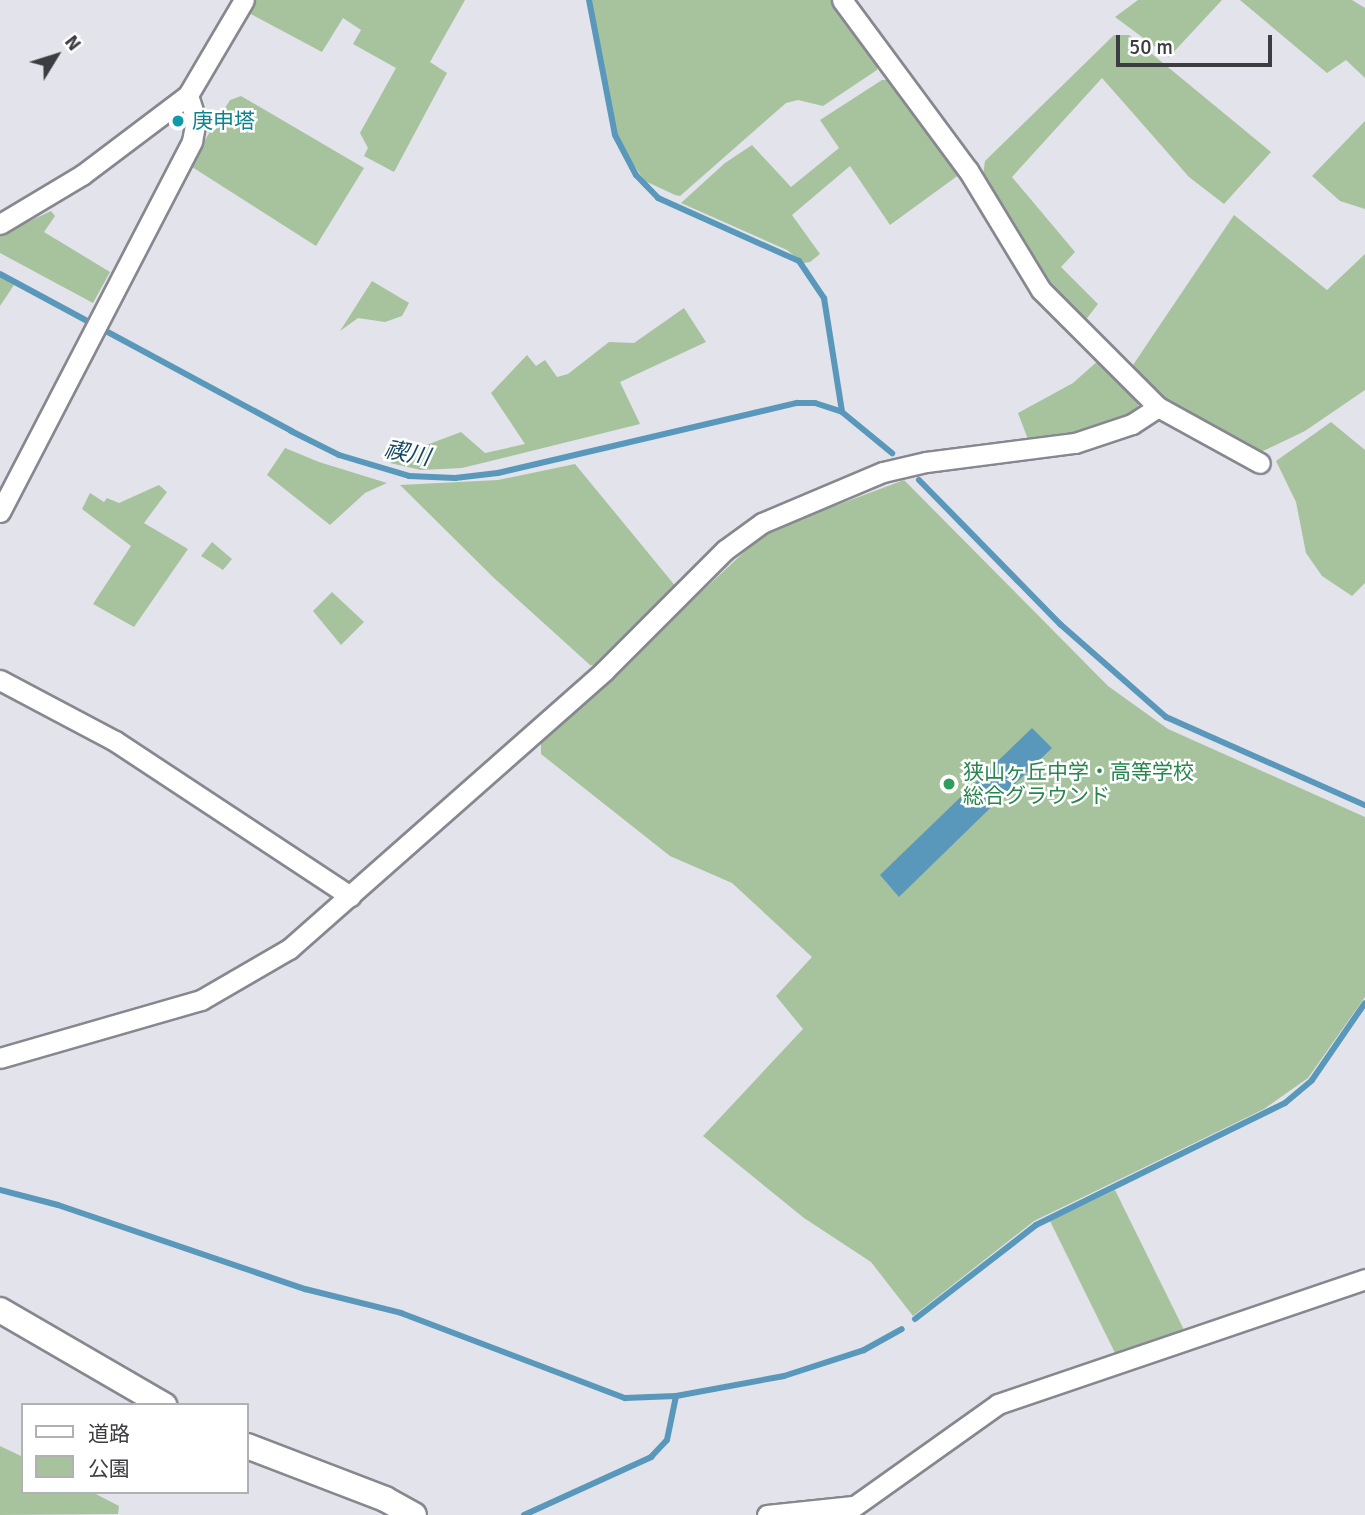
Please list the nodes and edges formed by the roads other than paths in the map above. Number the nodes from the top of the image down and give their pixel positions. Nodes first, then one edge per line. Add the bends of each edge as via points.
1 (244, 0) edge
2 (842, 0) edge
3 (188, 95) junction
4 (0, 224) edge
5 (1158, 407) junction
6 (1260, 463) dead end
7 (0, 512) edge
8 (0, 680) edge
9 (350, 896) junction
10 (0, 1058) edge
11 (1365, 1279) edge
12 (0, 1310) edge
13 (161, 1403) edge
14 (248, 1446) edge
15 (847, 1511) edge
16 (414, 1515) edge
17 (767, 1515) edge

1 - 3 street
2 - 5 street via 968,170 1041,290
3 - 4 street via 82,175
3 - 7 street via 196,120 192,141
5 - 6 street
5 - 9 street via 1132,424 1075,443 883,472 762,523 726,550 604,671
8 - 9 street via 115,741
9 - 10 street via 289,948 201,1000
11 - 15 street via 998,1404
12 - 13 street
14 - 16 street via 385,1499
15 - 17 street

